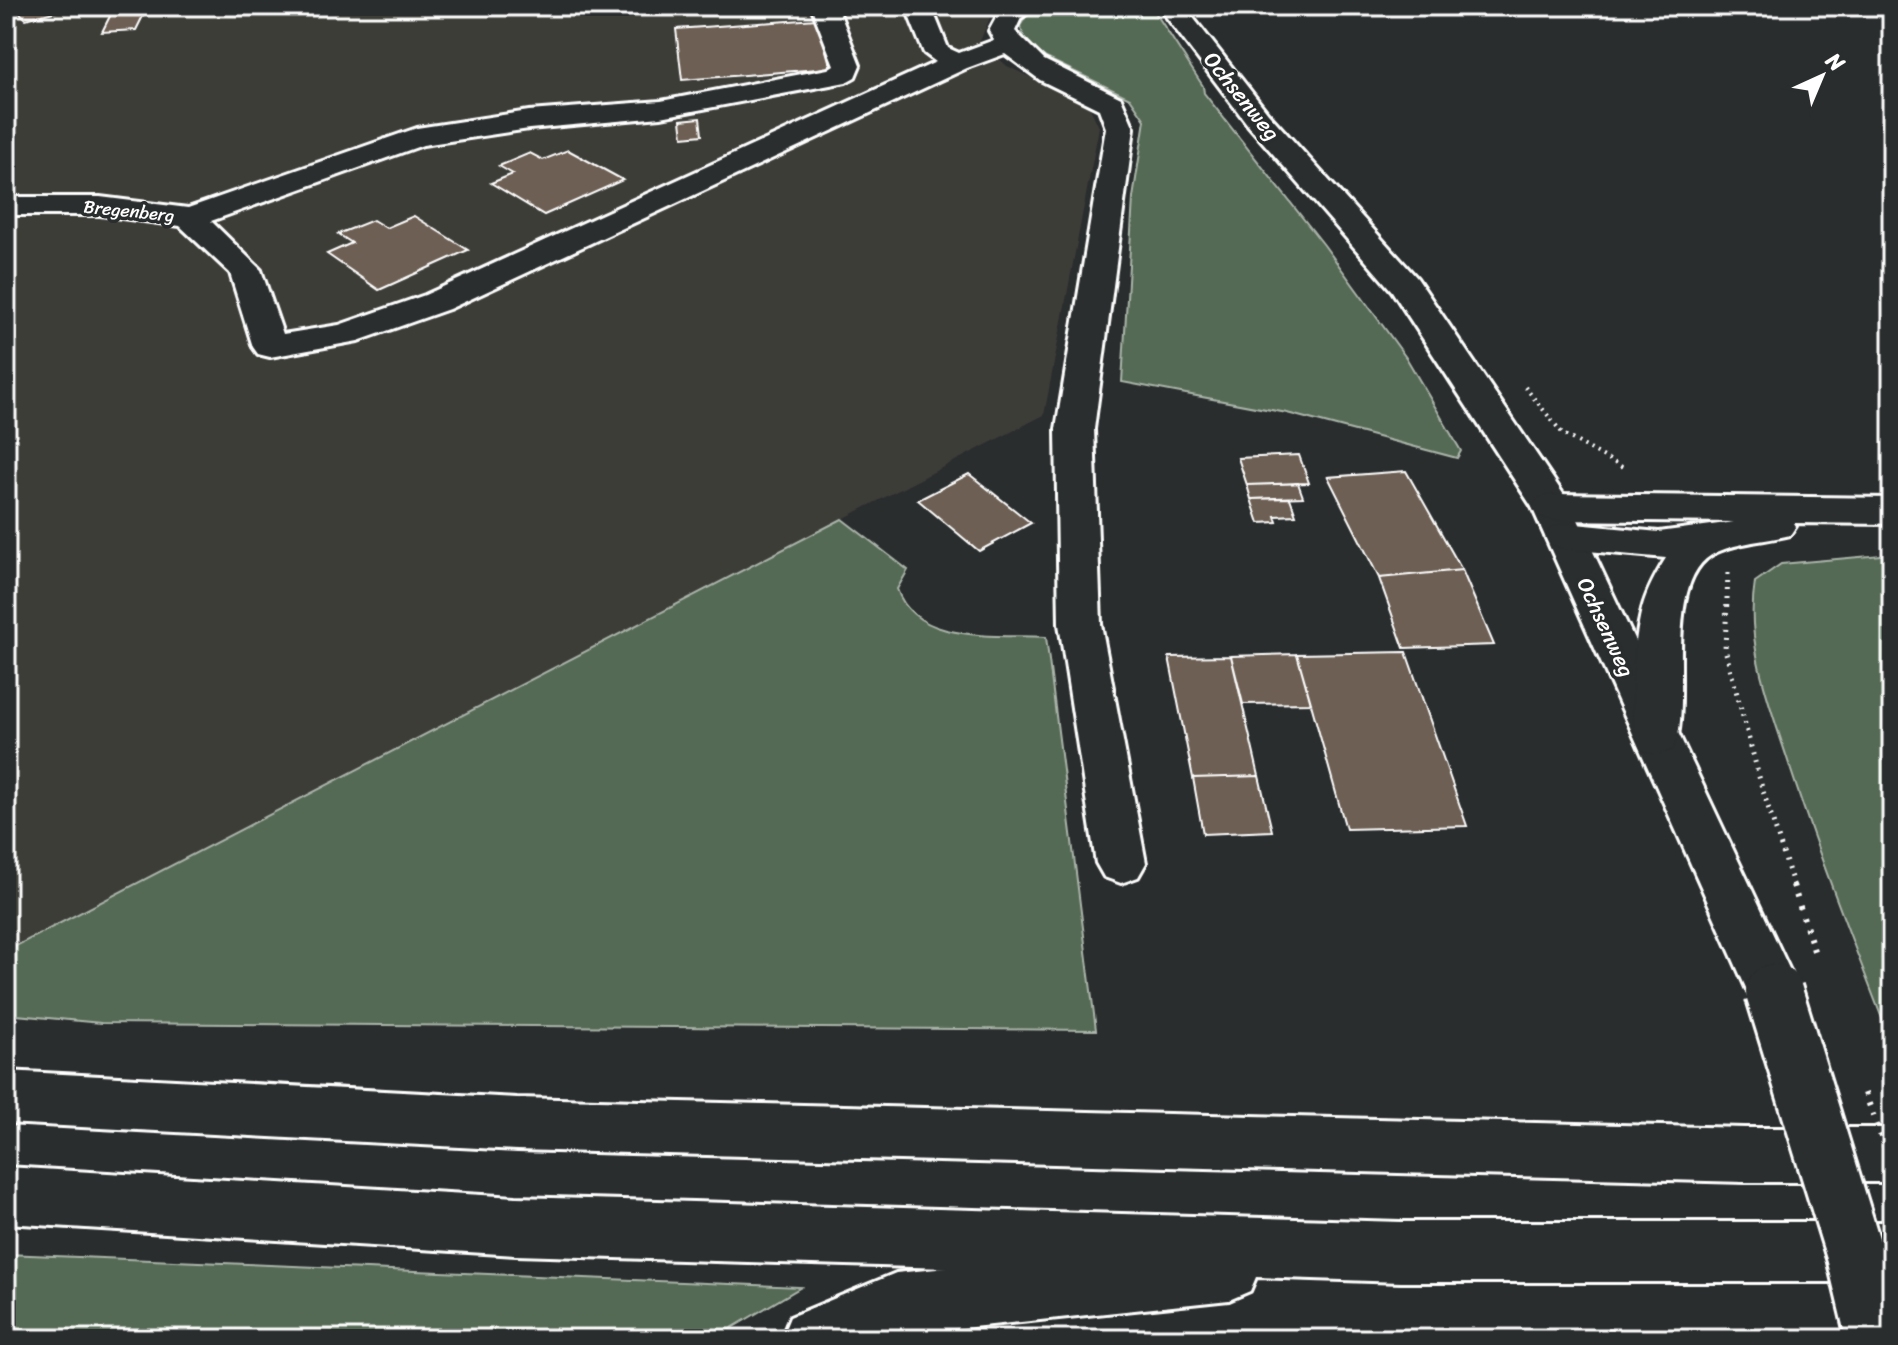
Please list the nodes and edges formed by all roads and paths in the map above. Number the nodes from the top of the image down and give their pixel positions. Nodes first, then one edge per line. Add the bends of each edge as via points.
1 (824, 6) edge
2 (918, 6) edge
3 (1024, 6) edge
4 (1171, 6) edge
5 (1008, 44) junction
6 (958, 62) junction
7 (6, 206) edge
8 (190, 218) junction
9 (1892, 512) edge
10 (1558, 522) junction
11 (1702, 542) junction
12 (1657, 738) junction
13 (1121, 863) dead end
14 (6, 1097) edge
15 (1892, 1145) edge
16 (1745, 1155) junction
17 (1892, 1155) edge
18 (6, 1195) edge
19 (1401, 1252) junction
20 (1892, 1252) edge
21 (812, 1339) edge
22 (1875, 1339) edge

1 - 8 main road via 847,65 836,76 661,109 529,120 417,137
2 - 6 main road via 937,53
3 - 5 main road via 1005,22 1002,31
4 - 10 main road, Ochsenweg via 1258,119 1405,285
5 - 6 main road
5 - 13 main road via 1032,63 1111,104 1120,128 1075,429 1080,624
6 - 8 main road, Bregenberg via 437,302 346,334 270,347 245,270
7 - 8 main road, Bregenberg via 100,206
9 - 10 main road
9 - 11 main road via 1758,529
10 - 11 main road via 1659,545
10 - 12 main road, Ochsenweg
11 - 12 main road via 1683,560 1671,584 1660,630
12 - 22 main road, Ochsenweg, bridge via 1774,992 1855,1255
14 - 16 main road via 517,1124
15 - 16 main road
16 - 17 main road
18 - 19 main road via 516,1226
19 - 20 main road
19 - 21 main road via 896,1304

